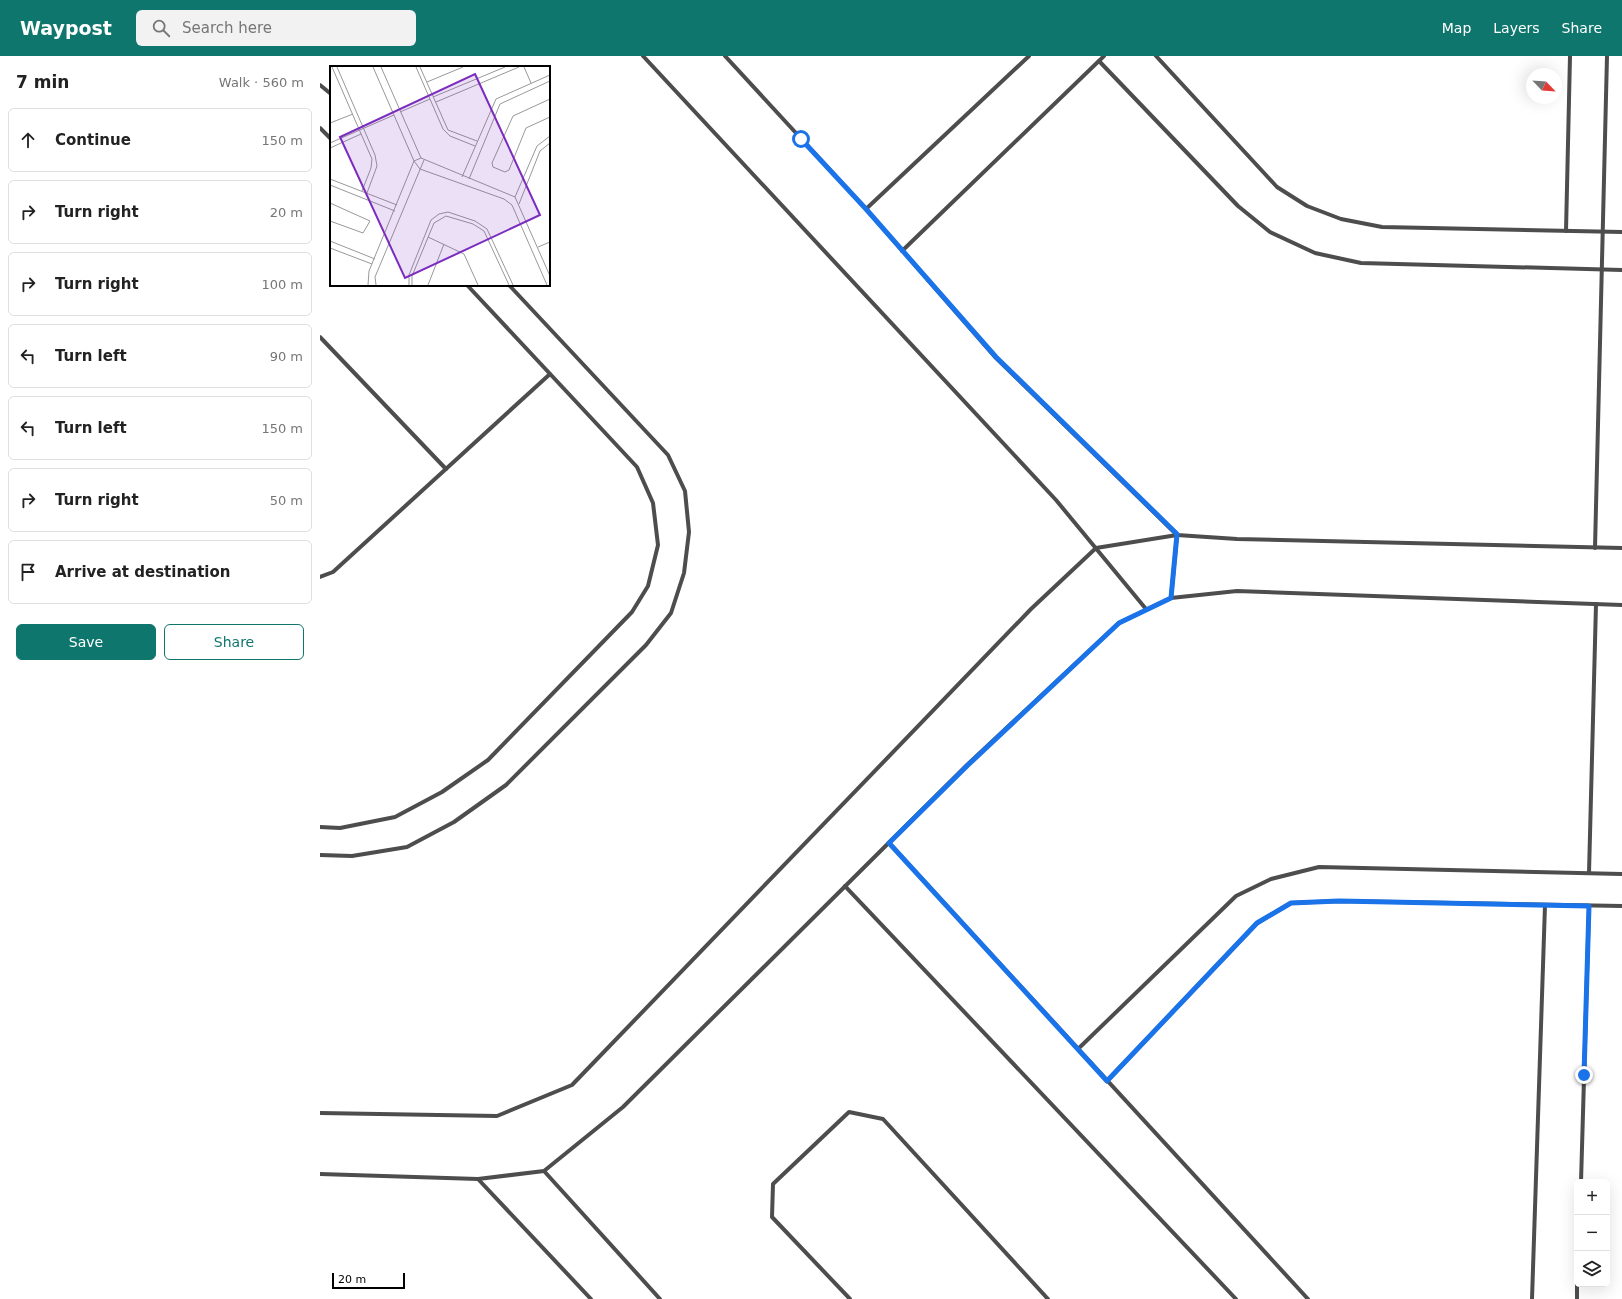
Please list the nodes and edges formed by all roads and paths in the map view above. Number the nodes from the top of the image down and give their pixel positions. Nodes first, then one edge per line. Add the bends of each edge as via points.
1 (643, 56) edge
2 (725, 56) edge
3 (1029, 56) edge
4 (1104, 56) edge
5 (1156, 56) edge
6 (1570, 56) edge
7 (1607, 56) edge
8 (1099, 61) junction
9 (320, 85) edge
10 (330, 93) edge
11 (320, 128) edge
12 (330, 138) edge
13 (866, 209) junction
14 (1566, 231) junction
15 (1602, 232) junction
16 (1622, 232) edge
17 (902, 251) junction
18 (1602, 270) junction
19 (1622, 270) edge
20 (468, 286) edge
21 (510, 286) edge
22 (320, 337) edge
23 (550, 374) junction
24 (446, 470) junction
25 (1177, 534) junction
26 (1096, 548) junction
27 (1595, 548) junction
28 (1622, 548) edge
29 (320, 577) edge
30 (1171, 598) junction
31 (1596, 604) junction
32 (1622, 605) edge
33 (1146, 609) junction
34 (320, 827) edge
35 (889, 843) junction
36 (320, 855) edge
37 (1589, 873) junction
38 (1622, 874) edge
39 (846, 886) junction
40 (1545, 905) junction
41 (1589, 906) junction
42 (1622, 906) edge
43 (1078, 1048) junction
44 (1107, 1081) junction
45 (320, 1113) edge
46 (544, 1171) junction
47 (320, 1174) edge
48 (1580, 1179) edge
49 (478, 1180) junction
50 (1577, 1287) edge
51 (591, 1299) edge
52 (660, 1299) edge
53 (850, 1299) edge
54 (1048, 1299) edge
55 (1236, 1299) edge
56 (1308, 1299) edge
57 (1532, 1299) edge
58 (1577, 1299) edge

1 - 26 street via 1056,500
2 - 13 street
3 - 13 street
4 - 8 street
5 - 14 street via 1277,187 1307,206 1341,219 1382,227
6 - 14 street
7 - 15 street
8 - 17 street
8 - 18 street via 1238,206 1270,232 1315,253 1361,263
9 - 10 street
11 - 12 street
13 - 17 street
14 - 15 street
15 - 16 street
15 - 18 street
17 - 25 street via 996,357
18 - 19 street
18 - 27 street
20 - 23 street
21 - 36 street via 668,455 685,491 689,532 684,573 671,613 646,646 506,785 454,822 407,847 352,856
22 - 24 street
23 - 24 street
23 - 34 street via 637,467 653,503 658,545 648,586 632,612 488,760 442,792 395,817 340,828
24 - 29 street via 334,572
25 - 26 street
25 - 27 street via 1237,539
25 - 30 street
26 - 33 street
26 - 45 street via 1031,609 572,1085 497,1116
27 - 28 street
30 - 31 street via 1237,591
30 - 33 street
31 - 32 street
31 - 37 street
33 - 35 street via 1119,623
35 - 39 street
35 - 43 street
37 - 38 street
37 - 43 street via 1319,867 1271,879 1236,896
39 - 46 street via 623,1107
39 - 55 street
40 - 41 street
40 - 44 street via 1339,901 1291,903 1257,923
40 - 57 street
41 - 42 street
41 - 48 street
43 - 44 street
44 - 56 street
46 - 49 street
46 - 52 street
47 - 49 street
49 - 51 street
50 - 58 street
53 - 54 street via 772,1218 773,1184 849,1112 883,1119

